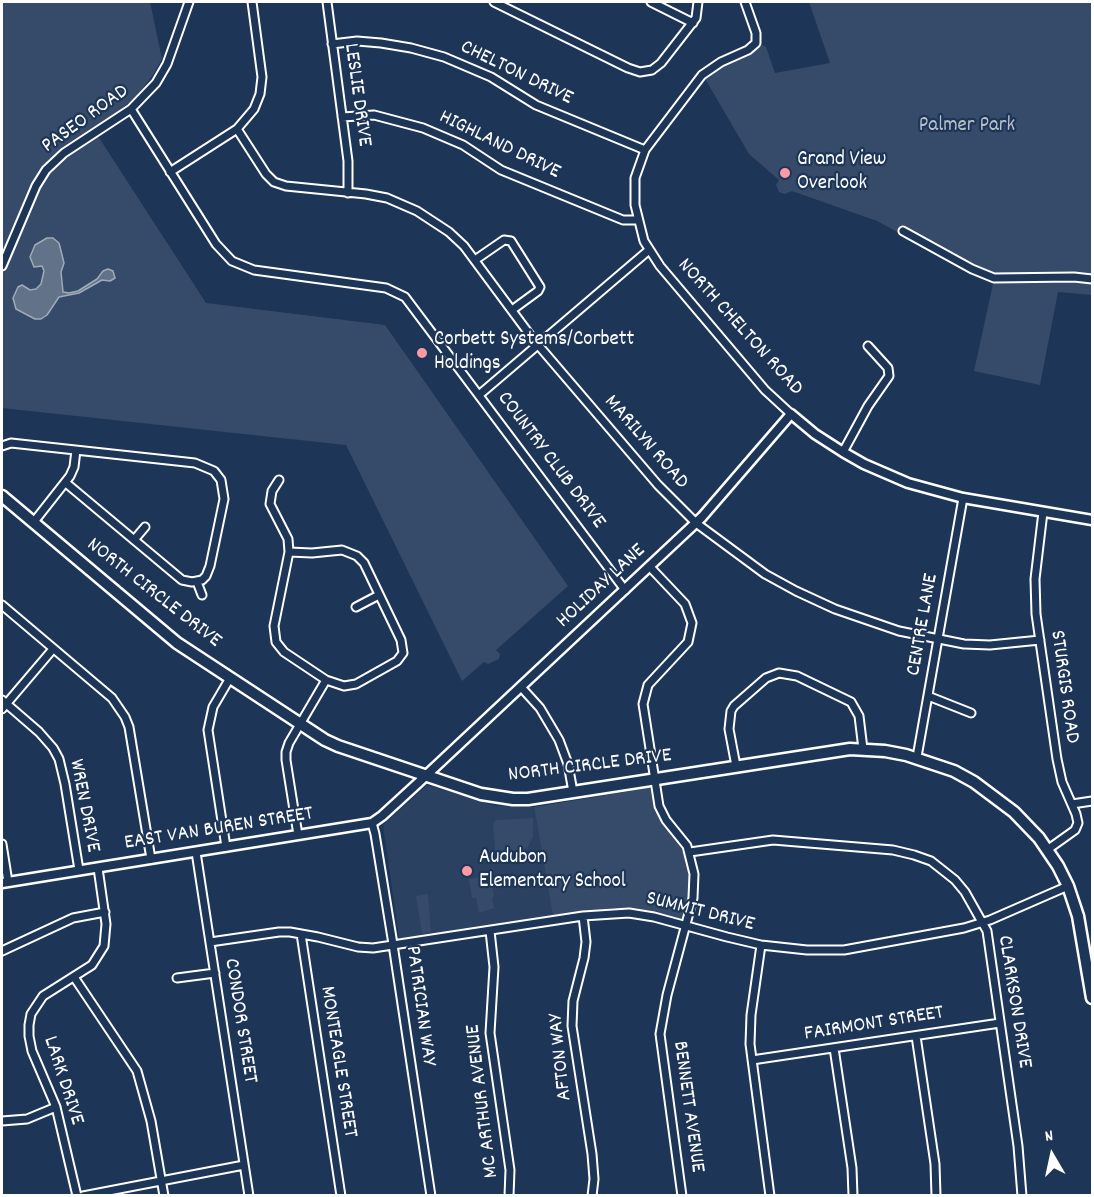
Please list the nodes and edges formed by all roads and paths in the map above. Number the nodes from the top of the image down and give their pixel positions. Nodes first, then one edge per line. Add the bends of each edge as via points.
1 (189, 2) edge
2 (252, 2) edge
3 (327, 2) edge
4 (494, 2) edge
5 (651, 2) edge
6 (698, 2) edge
7 (744, 2) edge
8 (693, 23) junction
9 (332, 44) junction
10 (131, 109) junction
11 (342, 117) junction
12 (237, 129) junction
13 (645, 150) junction
14 (170, 172) junction
15 (348, 193) junction
16 (638, 220) junction
17 (903, 231) dead end
18 (649, 250) junction
19 (475, 260) junction
20 (2, 266) edge
21 (1092, 279) edge
22 (512, 310) junction
23 (539, 345) junction
24 (868, 346) dead end
25 (480, 395) junction
26 (791, 414) junction
27 (2, 446) edge
28 (76, 450) junction
29 (843, 452) junction
30 (279, 480) dead end
31 (66, 483) junction
32 (2, 496) edge
33 (963, 498) junction
34 (1043, 512) junction
35 (1092, 520) edge
36 (33, 523) junction
37 (696, 523) junction
38 (145, 527) dead end
39 (134, 540) junction
40 (289, 552) junction
41 (650, 567) junction
42 (197, 582) junction
43 (625, 590) junction
44 (202, 595) dead end
45 (379, 595) junction
46 (2, 605) edge
47 (356, 607) dead end
48 (938, 639) junction
49 (1040, 640) junction
50 (53, 649) junction
51 (230, 678) junction
52 (326, 680) junction
53 (521, 687) junction
54 (928, 696) junction
55 (3, 704) edge
56 (971, 713) dead end
57 (300, 723) junction
58 (863, 749) junction
59 (917, 757) junction
60 (736, 766) junction
61 (426, 776) junction
62 (654, 778) junction
63 (573, 792) junction
64 (1092, 801) edge
65 (1072, 804) junction
66 (372, 823) junction
67 (297, 835) junction
68 (2, 844) edge
69 (226, 847) junction
70 (1047, 850) junction
71 (196, 852) junction
72 (690, 852) junction
73 (151, 859) junction
74 (98, 868) junction
75 (79, 870) junction
76 (5, 883) edge
77 (1068, 886) junction
78 (105, 912) junction
79 (583, 916) junction
80 (982, 923) junction
81 (685, 925) junction
82 (490, 931) junction
83 (301, 934) junction
84 (210, 942) junction
85 (761, 945) junction
86 (393, 946) junction
87 (2, 951) edge
88 (215, 973) junction
89 (74, 977) junction
90 (177, 978) dead end
91 (1092, 998) edge
92 (1000, 1023) junction
93 (916, 1036) junction
94 (834, 1048) junction
95 (752, 1060) junction
96 (56, 1107) junction
97 (2, 1122) edge
98 (244, 1165) junction
99 (161, 1181) junction
100 (77, 1196) edge
101 (83, 1196) edge
102 (164, 1196) edge
103 (249, 1196) edge
104 (341, 1196) edge
105 (431, 1196) edge
106 (509, 1196) edge
107 (592, 1196) edge
108 (682, 1196) edge
109 (770, 1196) edge
110 (854, 1196) edge
111 (936, 1196) edge
112 (1022, 1196) edge

1 - 10 street, PASEO ROAD via 163,73
2 - 12 street via 261,86 254,109
3 - 9 street, LESLIE DRIVE
4 - 8 street via 640,72 657,67
5 - 8 street
6 - 8 street
7 - 13 street, NORTH CHELTON ROAD via 756,43 702,75
9 - 11 street, LESLIE DRIVE
9 - 13 street, CHELTON DRIVE via 381,43 444,57 491,77 536,105
10 - 14 street, COUNTRY CLUB DRIVE
10 - 20 street, PASEO ROAD via 64,153 46,170
11 - 15 street, LESLIE DRIVE
11 - 16 street, HIGHLAND DRIVE via 374,115 430,130 463,145 501,170 623,220
12 - 14 street
12 - 15 street, MARILYN ROAD via 274,182
13 - 16 street, NORTH CHELTON ROAD via 635,178
14 - 25 street, COUNTRY CLUB DRIVE via 216,244 232,261 254,270 399,293 411,303
15 - 19 street, MARILYN ROAD via 387,198 417,211 449,232
16 - 18 street, NORTH CHELTON ROAD
17 - 21 street via 994,278
18 - 23 street
18 - 26 street, NORTH CHELTON ROAD via 730,350
19 - 22 street, MARILYN ROAD
19 - 22 street via 508,240 540,287
22 - 23 street, MARILYN ROAD
23 - 25 street
23 - 37 street, MARILYN ROAD via 652,478
24 - 29 street via 888,368 889,376
25 - 43 street, COUNTRY CLUB DRIVE
26 - 29 street, NORTH CHELTON ROAD
26 - 37 street, HOLIDAY LANE
27 - 28 street via 11,443
28 - 31 street via 74,467
28 - 42 street via 195,463 218,474 224,493 222,510 210,566 206,576
29 - 33 street, NORTH CHELTON ROAD via 908,483
30 - 40 street via 270,504 288,539
31 - 36 street
31 - 39 street
32 - 36 main road, NORTH CIRCLE DRIVE
33 - 34 street, NORTH CHELTON ROAD
33 - 48 street, CENTRE LANE
34 - 35 street, NORTH CHELTON ROAD
34 - 49 street, STURGIS ROAD via 1035,591
36 - 51 main road, NORTH CIRCLE DRIVE via 177,643
37 - 41 street, HOLIDAY LANE
37 - 48 street, MARILYN ROAD via 748,562 796,591 857,617
38 - 39 street
39 - 42 street via 182,580
40 - 45 street via 353,553 364,563
40 - 52 street via 274,638 284,652
41 - 43 street, HOLIDAY LANE
41 - 62 street, BENNETT AVENUE via 685,604 692,623 688,642 651,681 644,697
42 - 44 street
43 - 53 street, HOLIDAY LANE
45 - 47 street
45 - 52 street via 406,654 356,684 344,687
46 - 50 street
48 - 49 street, MARILYN ROAD via 990,645
48 - 54 street, CENTRE LANE
49 - 65 street, STURGIS ROAD via 1057,759
50 - 55 street
50 - 73 street via 112,698 125,717
51 - 57 main road, NORTH CIRCLE DRIVE
51 - 69 street via 213,707 208,730
52 - 57 street
53 - 61 street, HOLIDAY LANE
53 - 63 street via 540,708 559,740
54 - 56 street
54 - 59 street, CENTRE LANE
55 - 75 street, WREN DRIVE via 46,739 58,759
57 - 61 main road, NORTH CIRCLE DRIVE via 338,746
57 - 67 street via 288,742 285,760
58 - 59 main road, NORTH CIRCLE DRIVE
58 - 60 main road, NORTH CIRCLE DRIVE
58 - 60 street via 859,716 851,702 797,676 779,673 766,678 731,711 729,729
59 - 70 main road, NORTH CIRCLE DRIVE via 954,771 1002,801
60 - 62 main road, NORTH CIRCLE DRIVE
61 - 63 main road, NORTH CIRCLE DRIVE via 497,798 528,799
61 - 66 street
62 - 63 main road, NORTH CIRCLE DRIVE
62 - 72 street, BENNETT AVENUE via 662,812
64 - 65 street
65 - 70 street, STURGIS ROAD via 1077,826
66 - 67 street, EAST VAN BUREN STREET
66 - 86 street, PATRICIAN WAY
67 - 69 street, EAST VAN BUREN STREET
68 - 76 street
69 - 71 street, EAST VAN BUREN STREET
70 - 77 main road, NORTH CIRCLE DRIVE
71 - 73 street, EAST VAN BUREN STREET
71 - 84 street, CONDOR STREET
72 - 80 street, CLARKSON DRIVE via 788,840 906,852 947,872 965,892
72 - 81 street, BENNETT AVENUE via 694,889
73 - 74 street, EAST VAN BUREN STREET
74 - 75 street, EAST VAN BUREN STREET
74 - 78 street, LARK DRIVE
75 - 76 street, EAST VAN BUREN STREET
77 - 80 street, SUMMIT DRIVE
77 - 91 main road, NORTH CIRCLE DRIVE via 1082,930
78 - 87 street via 73,918
78 - 89 street, LARK DRIVE via 106,936 99,955
79 - 81 street, SUMMIT DRIVE via 635,913
79 - 82 street, SUMMIT DRIVE
79 - 107 street, AFTON WAY via 585,950 573,1001 572,1026 594,1179
80 - 85 street, SUMMIT DRIVE via 844,950
80 - 92 street, CLARKSON DRIVE via 987,931
81 - 85 street, SUMMIT DRIVE
81 - 108 street, BENNETT AVENUE via 660,1034
82 - 86 street, SUMMIT DRIVE
82 - 106 street, MC ARTHUR AVENUE via 494,968 490,1043 510,1170
83 - 84 street, SUMMIT DRIVE via 279,932
83 - 86 street, SUMMIT DRIVE via 358,947
83 - 104 street, MONTEAGLE STREET
84 - 88 street, CONDOR STREET
85 - 95 street via 751,1016
86 - 105 street, PATRICIAN WAY
88 - 90 street
88 - 98 street, CONDOR STREET
89 - 96 street, LARK DRIVE via 43,996 29,1025 32,1051
89 - 99 street via 137,1071
92 - 93 street, FAIRMONT STREET
92 - 112 street, CLARKSON DRIVE
93 - 94 street, FAIRMONT STREET
93 - 111 street
94 - 95 street, FAIRMONT STREET
94 - 110 street
95 - 109 street
96 - 97 street via 27,1119
96 - 100 street, LARK DRIVE
98 - 99 street
98 - 103 street, CONDOR STREET
99 - 101 street
99 - 102 street

